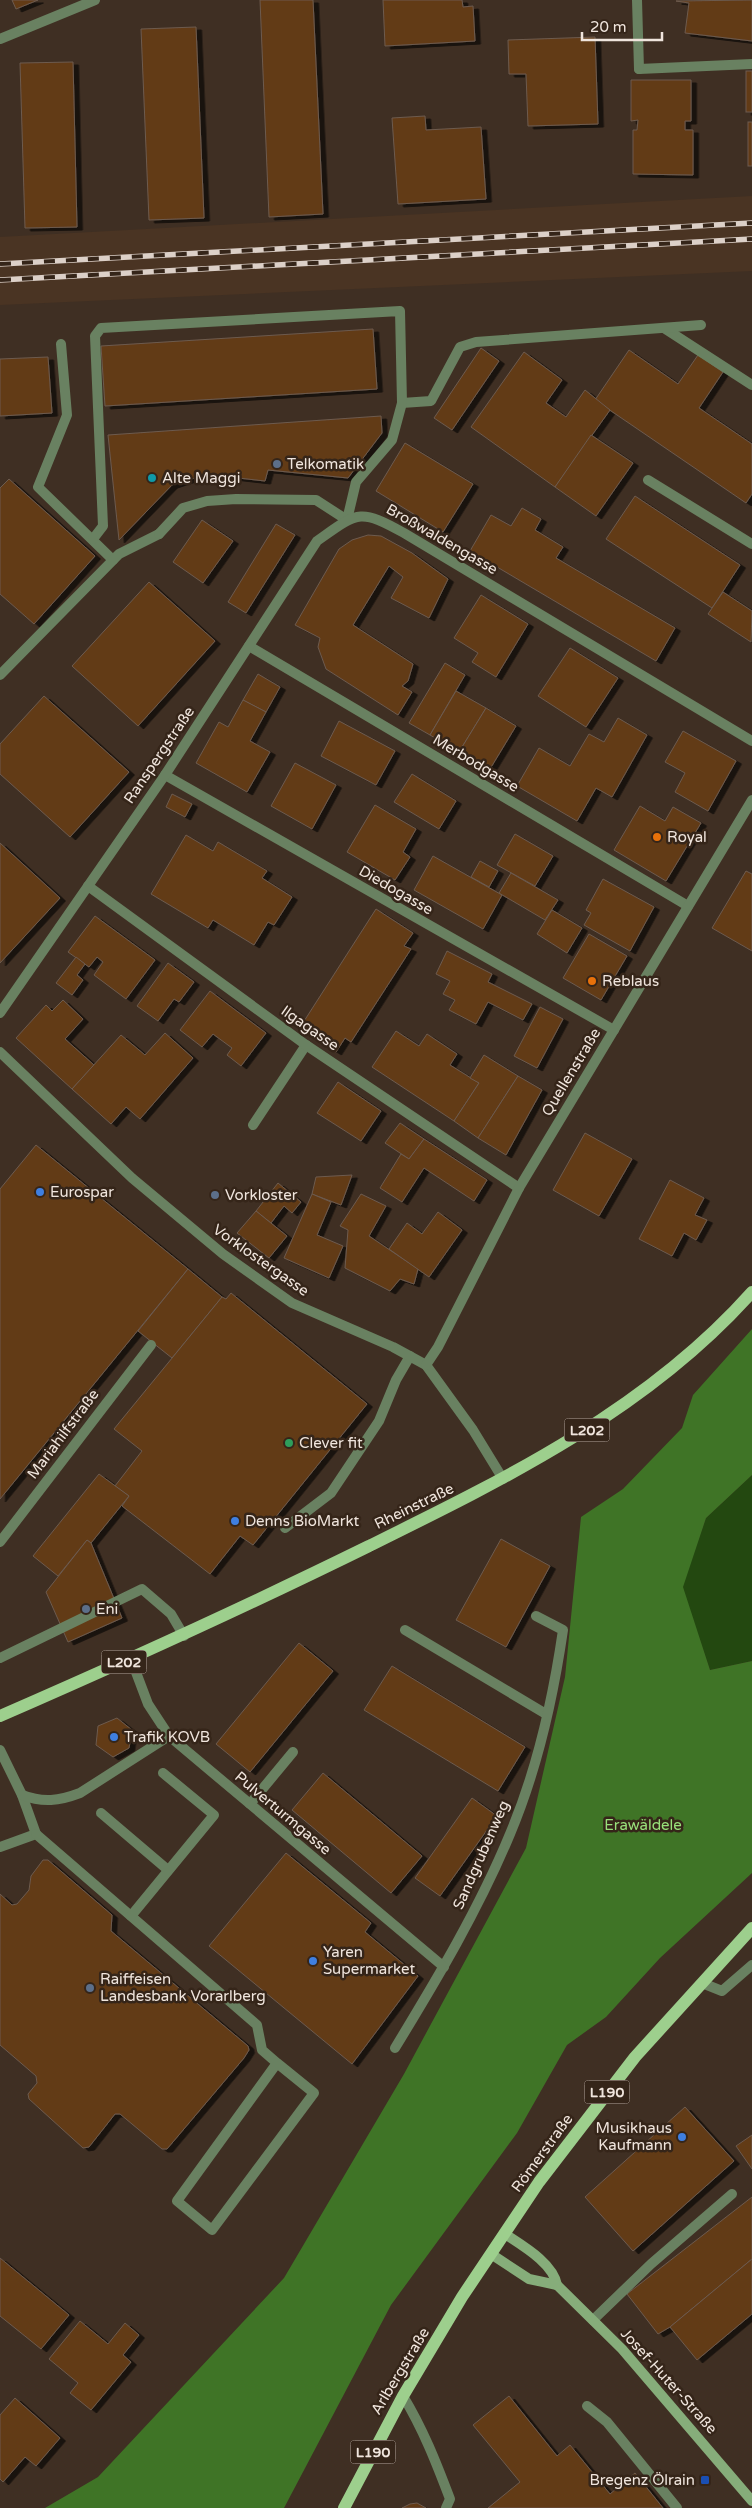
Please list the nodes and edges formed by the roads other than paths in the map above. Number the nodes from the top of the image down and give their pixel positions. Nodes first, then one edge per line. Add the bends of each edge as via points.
1 (95, 0) edge
2 (637, 0) edge
3 (0, 39) edge
4 (752, 64) edge
5 (701, 325) dead end
6 (664, 328) junction
7 (62, 344) dead end
8 (752, 385) edge
9 (402, 403) junction
10 (648, 480) dead end
11 (347, 520) junction
12 (93, 539) junction
13 (752, 544) edge
14 (113, 560) junction
15 (248, 646) junction
16 (0, 675) edge
17 (752, 741) edge
18 (164, 775) junction
19 (752, 800) edge
20 (88, 886) junction
21 (688, 906) junction
22 (0, 1013) edge
23 (614, 1030) junction
24 (306, 1046) junction
25 (0, 1052) edge
26 (253, 1125) dead end
27 (519, 1188) junction
28 (752, 1292) edge
29 (150, 1345) dead end
30 (410, 1356) junction
31 (426, 1365) junction
32 (503, 1479) junction
33 (285, 1528) dead end
34 (0, 1542) edge
35 (536, 1616) dead end
36 (405, 1630) dead end
37 (184, 1636) junction
38 (0, 1658) edge
39 (131, 1659) junction
40 (546, 1714) junction
41 (0, 1716) edge
42 (169, 1736) junction
43 (0, 1750) edge
44 (293, 1752) dead end
45 (163, 1773) dead end
46 (22, 1795) junction
47 (250, 1804) junction
48 (102, 1813) dead end
49 (36, 1834) junction
50 (0, 1847) edge
51 (168, 1870) junction
52 (131, 1916) junction
53 (752, 1928) edge
54 (752, 1965) edge
55 (444, 1967) junction
56 (702, 1983) junction
57 (395, 2048) dead end
58 (277, 2063) junction
59 (732, 2194) dead end
60 (505, 2234) junction
61 (492, 2254) junction
62 (557, 2285) junction
63 (593, 2320) junction
64 (402, 2396) junction
65 (587, 2406) dead end
66 (752, 2501) edge
67 (344, 2508) edge
68 (446, 2508) edge
69 (677, 2508) edge

1 - 3 street
2 - 4 street via 639,69
5 - 6 street
6 - 8 street
6 - 9 street via 476,342 460,347 431,400
7 - 12 street via 67,415 38,487
9 - 11 street via 392,440 356,482
9 - 12 street via 400,312 101,328 95,336 104,526
10 - 13 street
11 - 14 street via 316,500 207,501 182,508 159,534 122,552
11 - 15 street, Ranspergstraße via 317,541
11 - 17 street, Broßwaldengasse via 375,517 390,525
12 - 14 street
14 - 16 street
15 - 18 street, Ranspergstraße
15 - 21 street, Merbodgasse
18 - 20 street, Ranspergstraße
18 - 23 street, Diedogasse
19 - 21 street, Quellenstraße
20 - 22 street, Ranspergstraße
20 - 24 street, Ilgagasse
21 - 23 street, Quellenstraße
23 - 27 street, Quellenstraße
24 - 26 street
24 - 27 street, Ilgagasse
25 - 30 street, Vorklostergasse via 132,1178 223,1254 292,1303
27 - 31 street, Quellenstraße
28 - 32 main road, Rheinstraße / L202 via 660,1379 569,1442
29 - 34 street, Mariahilfstraße
30 - 31 street, Vorklostergasse
30 - 33 street via 379,1421 331,1493
31 - 32 street, Vorklostergasse via 473,1430
32 - 37 main road, Rheinstraße / L202
35 - 40 street, Sandgrubenweg via 563,1630 556,1678
36 - 40 street
37 - 38 street via 171,1614 142,1589
37 - 39 main road, Rheinstraße / L202
39 - 41 main road, Rheinstraße / L202
39 - 42 street, Pulverturmgasse via 148,1704
40 - 55 street, Sandgrubenweg via 539,1749 510,1833
42 - 46 street via 65,1799 37,1801
42 - 47 street, Pulverturmgasse
43 - 46 street
44 - 47 street
45 - 51 street via 214,1815
46 - 49 street
47 - 55 street, Pulverturmgasse
48 - 51 street
49 - 50 street
49 - 52 street
51 - 52 street
52 - 58 street via 258,2025 262,2050
53 - 56 main road, Römerstraße / L190
54 - 56 street via 722,1991
55 - 57 street, Sandgrubenweg
56 - 60 main road, Römerstraße / L190 via 636,2057 573,2136
58 - 58 street via 177,2201 212,2230 314,2093
59 - 63 street via 651,2264
60 - 61 main road, Römerstraße / L190
60 - 62 main road, Josef-Huter-Straße via 543,2263 556,2278
61 - 62 main road via 530,2279
61 - 64 main road, Arlbergstraße / L190
62 - 63 main road, Josef-Huter-Straße
63 - 66 main road, Josef-Huter-Straße via 622,2349
64 - 67 main road, Arlbergstraße / L190
64 - 68 street via 422,2427 450,2499
65 - 69 street via 607,2422

